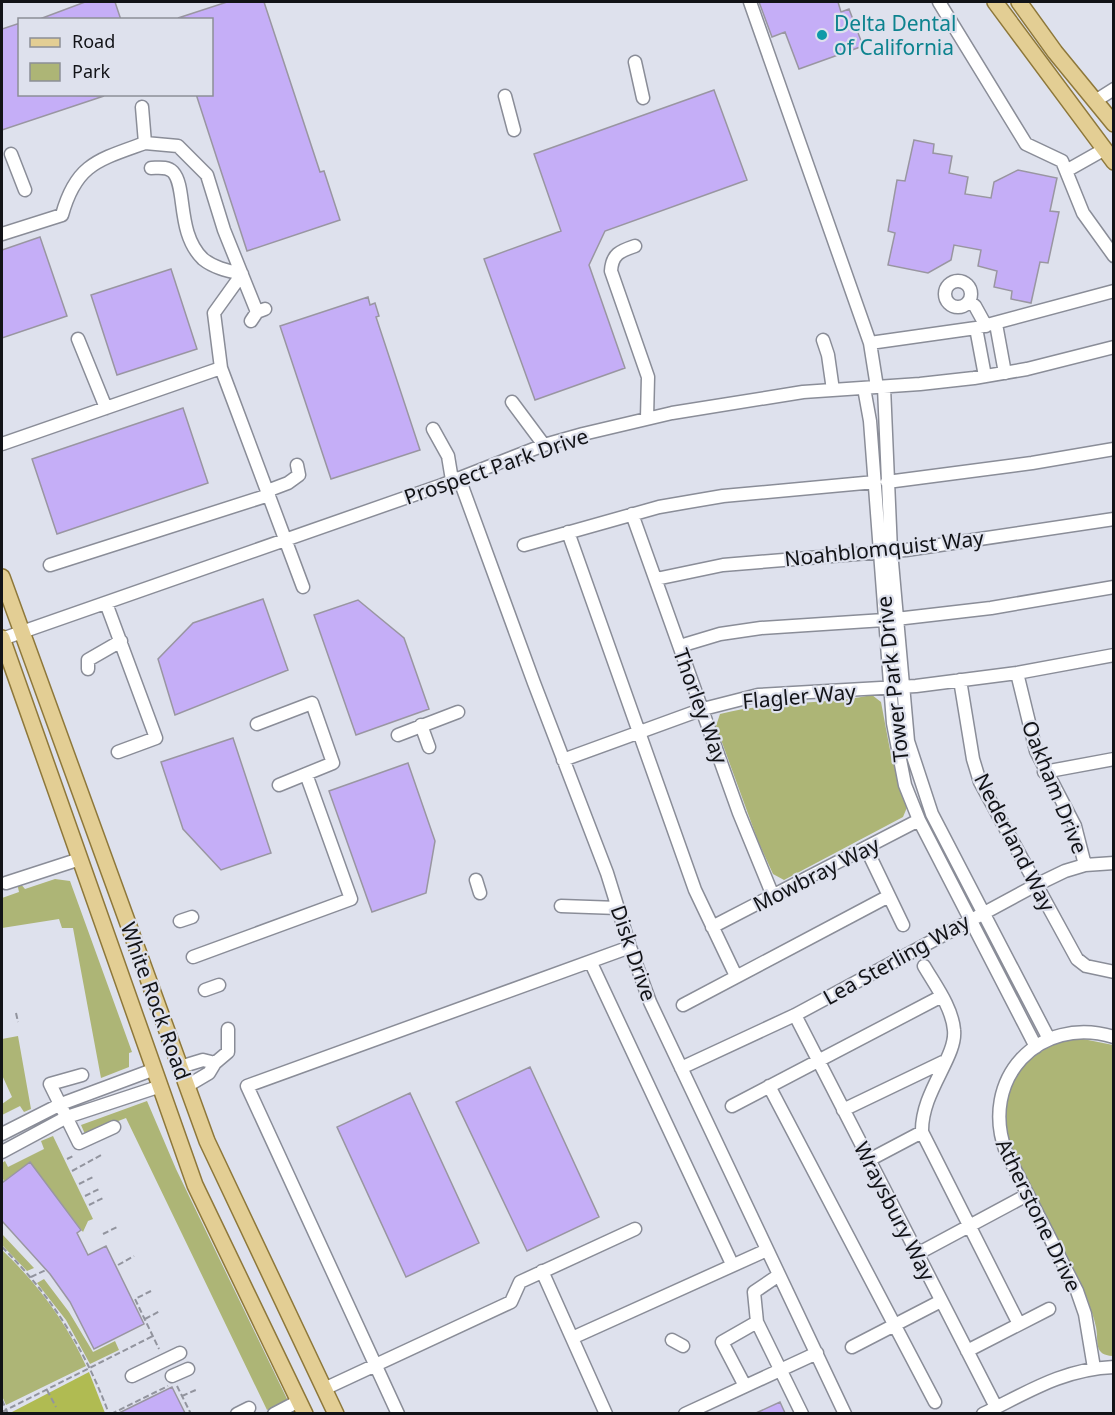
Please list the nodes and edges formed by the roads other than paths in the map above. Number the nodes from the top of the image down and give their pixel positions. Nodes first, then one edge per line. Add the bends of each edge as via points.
1 (750, 2) edge
2 (939, 2) edge
3 (995, 2) edge
4 (1008, 2) edge
5 (1019, 2) edge
6 (1030, 18) junction
7 (634, 62) dead end
8 (1113, 89) edge
9 (505, 96) dead end
10 (643, 99) dead end
11 (1095, 101) junction
12 (142, 107) dead end
13 (1113, 123) edge
14 (514, 130) dead end
15 (145, 143) junction
16 (11, 153) dead end
17 (1109, 155) edge
18 (151, 168) dead end
19 (1066, 171) junction
20 (25, 190) dead end
21 (2, 234) edge
22 (635, 246) dead end
23 (1113, 256) edge
24 (242, 274) junction
25 (1113, 291) edge
26 (969, 301) dead end
27 (258, 314) dead end
28 (986, 326) junction
29 (78, 339) dead end
30 (823, 340) dead end
31 (870, 343) junction
32 (1113, 347) edge
33 (221, 368) junction
34 (1005, 373) junction
35 (985, 376) junction
36 (875, 387) junction
37 (832, 390) junction
38 (512, 402) dead end
39 (106, 408) junction
40 (647, 418) junction
41 (433, 429) dead end
42 (2, 444) edge
43 (544, 445) junction
44 (1113, 449) edge
45 (297, 465) dead end
46 (456, 479) junction
47 (881, 482) junction
48 (268, 493) junction
49 (632, 514) junction
50 (1113, 519) edge
51 (568, 532) junction
52 (285, 539) junction
53 (524, 545) dead end
54 (885, 551) junction
55 (50, 565) dead end
56 (2, 578) edge
57 (656, 579) junction
58 (303, 587) dead end
59 (1113, 587) edge
60 (105, 603) junction
61 (890, 620) junction
62 (22, 634) junction
63 (2, 639) edge
64 (121, 641) junction
65 (680, 646) junction
66 (1113, 655) edge
67 (88, 669) dead end
68 (1017, 673) junction
69 (960, 680) junction
70 (895, 688) junction
71 (703, 709) junction
72 (458, 712) dead end
73 (258, 724) dead end
74 (421, 725) junction
75 (637, 734) junction
76 (398, 735) dead end
77 (429, 747) dead end
78 (118, 752) dead end
79 (1113, 759) edge
80 (563, 760) junction
81 (1044, 772) junction
82 (306, 774) junction
83 (279, 785) dead end
84 (919, 820) junction
85 (866, 848) junction
86 (80, 859) junction
87 (1113, 863) edge
88 (1085, 866) junction
89 (476, 880) dead end
90 (6, 883) dead end
91 (1036, 885) junction
92 (480, 893) dead end
93 (773, 896) junction
94 (889, 896) junction
95 (561, 906) dead end
96 (618, 908) junction
97 (976, 914) junction
98 (903, 925) dead end
99 (712, 927) junction
100 (630, 947) junction
101 (193, 957) dead end
102 (591, 963) junction
103 (924, 966) dead end
104 (1113, 972) edge
105 (736, 976) junction
106 (219, 985) dead end
107 (205, 990) dead end
108 (942, 996) junction
109 (683, 1005) dead end
110 (795, 1015) junction
111 (228, 1029) dead end
112 (1113, 1036) edge
113 (1049, 1039) junction
114 (1036, 1047) junction
115 (818, 1060) junction
116 (944, 1062) junction
117 (215, 1063) junction
118 (180, 1067) junction
119 (681, 1068) junction
120 (155, 1069) junction
121 (82, 1075) dead end
122 (161, 1086) junction
123 (187, 1086) junction
124 (769, 1086) junction
125 (61, 1104) junction
126 (732, 1106) dead end
127 (843, 1110) junction
128 (67, 1117) junction
129 (114, 1127) dead end
130 (922, 1132) junction
131 (2, 1134) edge
132 (2, 1152) edge
133 (869, 1160) junction
134 (1027, 1195) junction
135 (970, 1225) junction
136 (635, 1229) dead end
137 (767, 1250) junction
138 (917, 1254) junction
139 (732, 1264) junction
140 (542, 1271) junction
141 (779, 1275) junction
142 (941, 1301) junction
143 (1049, 1309) dead end
144 (757, 1322) junction
145 (894, 1324) junction
146 (1019, 1324) junction
147 (572, 1338) junction
148 (852, 1347) dead end
149 (967, 1351) junction
150 (180, 1353) dead end
151 (817, 1353) junction
152 (374, 1365) junction
153 (1113, 1367) edge
154 (1094, 1368) junction
155 (188, 1369) dead end
156 (780, 1370) junction
157 (132, 1376) dead end
158 (174, 1379) road end
159 (745, 1386) junction
160 (324, 1389) junction
161 (935, 1402) dead end
162 (302, 1407) edge
163 (996, 1407) junction
164 (681, 1411) edge
165 (274, 1413) edge
166 (336, 1413) edge
167 (398, 1413) edge
168 (606, 1413) edge
169 (802, 1413) edge
170 (845, 1413) edge
171 (983, 1413) edge

1 - 31 street
2 - 19 street via 1026,144 1062,160
3 - 17 main road
4 - 6 main road
5 - 6 main road
6 - 11 main road
7 - 10 street
8 - 11 street
9 - 14 street
11 - 13 main road
12 - 15 street
15 - 21 street via 102,158 76,178 62,215
15 - 24 street via 178,146 207,175
16 - 20 street
17 - 19 street
18 - 24 street via 162,167 176,177 183,220 205,261
19 - 23 street via 1083,213
22 - 40 street via 618,252 611,261 611,271 648,377
24 - 27 street
24 - 33 street via 214,313
25 - 28 street
26 - 28 street
28 - 31 street
28 - 34 street
28 - 35 street
29 - 39 street
30 - 37 street
31 - 36 street
32 - 34 street, Prospect Park Drive
33 - 39 street
33 - 48 street
34 - 35 street, Prospect Park Drive
35 - 36 street, Prospect Park Drive
36 - 37 street, Prospect Park Drive
36 - 47 street, Tower Park Drive
36 - 47 street, Tower Park Drive via 870,421
37 - 40 street, Prospect Park Drive
38 - 43 street
39 - 42 street
40 - 43 street, Prospect Park Drive
41 - 46 street, Disk Drive
43 - 46 street, Prospect Park Drive
44 - 47 street
45 - 48 street via 299,475
46 - 52 street, Prospect Park Drive
46 - 80 street, Disk Drive
47 - 49 street via 723,496
47 - 54 street, Tower Park Drive
48 - 52 street
48 - 55 street
49 - 51 street
49 - 57 street, Thorley Way
50 - 54 street, Noahblomquist Way
51 - 53 street
51 - 75 street
52 - 58 street
52 - 60 street, Prospect Park Drive
54 - 57 street, Noahblomquist Way via 723,565
54 - 61 street, Tower Park Drive
56 - 62 main road, White Rock Road
57 - 65 street, Thorley Way
59 - 61 street
60 - 62 street, Prospect Park Drive
60 - 64 street
61 - 65 street via 720,633
61 - 70 street, Tower Park Drive
62 - 63 street, Prospect Park Drive
62 - 118 main road, White Rock Road
63 - 86 main road, White Rock Road
64 - 67 street via 88,660
64 - 78 street via 156,738
65 - 71 street, Thorley Way
66 - 68 street, Flagler Way
68 - 69 street, Flagler Way
68 - 81 street, Oakham Drive via 1028,726
69 - 70 street, Flagler Way
69 - 91 street, Nederland Way via 980,782
70 - 71 street, Flagler Way via 758,696
70 - 84 street, Tower Park Drive via 899,763
70 - 97 street, Tower Park Drive via 924,795
71 - 75 street, Flagler Way
71 - 93 street, Thorley Way
72 - 74 street
73 - 82 street via 312,703 333,763
74 - 76 street
74 - 77 street
75 - 80 street, Flagler Way
75 - 99 street via 694,890
79 - 81 street
80 - 96 street, Disk Drive
81 - 88 street, Oakham Drive via 1075,826
82 - 83 street
82 - 101 street via 351,899
84 - 85 street, Mowbray Way
84 - 97 street, Tower Park Drive
85 - 93 street, Mowbray Way
85 - 94 street
86 - 90 street
86 - 120 main road, White Rock Road
87 - 88 street, Lea Sterling Way
88 - 91 street, Lea Sterling Way
89 - 92 street
91 - 97 street, Lea Sterling Way
91 - 104 street, Nederland Way via 1077,960
93 - 99 street, Mowbray Way
94 - 98 street
94 - 105 street
95 - 96 street
96 - 100 street, Disk Drive
97 - 110 street, Lea Sterling Way
97 - 113 street, Tower Park Drive
97 - 114 street, Tower Park Drive
99 - 105 street
100 - 102 street
100 - 119 street, Disk Drive
102 - 139 street
102 - 152 street via 248,1086
103 - 108 street
105 - 109 street
106 - 107 street
108 - 115 street
108 - 116 street via 955,1034
110 - 115 street, Wraysbury Way
110 - 119 street, Lea Sterling Way
111 - 117 street via 228,1052
112 - 113 street, Atherstone Drive via 1086,1031
113 - 114 street, Atherstone Drive
114 - 134 street, Atherstone Drive via 1019,1060 1009,1075 1000,1094 997,1114 1002,1143
115 - 124 street
115 - 127 street, Wraysbury Way
116 - 127 street
116 - 130 street via 925,1104
117 - 118 street via 203,1060
117 - 123 street via 209,1073
118 - 123 main road, White Rock Road
119 - 137 street, Disk Drive
120 - 122 main road, White Rock Road
120 - 125 street
121 - 125 street via 50,1084
122 - 128 street
122 - 162 main road, White Rock Road via 195,1185
123 - 160 main road, White Rock Road via 213,1156
124 - 126 street
124 - 145 street
125 - 128 street
125 - 131 street
127 - 133 street, Wraysbury Way
128 - 129 street via 79,1143
128 - 132 street
130 - 133 street
130 - 135 street
133 - 138 street, Wraysbury Way
134 - 135 street
134 - 154 street, Atherstone Drive via 1077,1291
135 - 138 street
135 - 146 street
136 - 140 street
137 - 139 street
137 - 141 street, Disk Drive
138 - 142 street, Wraysbury Way
139 - 147 street
140 - 147 street
140 - 152 street via 520,1282 511,1302
141 - 144 street via 754,1292
141 - 151 street, Disk Drive
142 - 145 street
142 - 149 street, Wraysbury Way
143 - 146 street
144 - 156 street
144 - 159 street via 722,1342
145 - 148 street
145 - 161 street
146 - 149 street
147 - 168 street
149 - 163 street, Wraysbury Way
150 - 157 street
151 - 156 street
151 - 170 street, Disk Drive
152 - 160 street
152 - 167 street
153 - 154 street
154 - 163 street via 1063,1374
155 - 158 street
156 - 159 street
156 - 169 street
159 - 164 street
160 - 166 main road, White Rock Road
162 - 165 street
163 - 171 street

